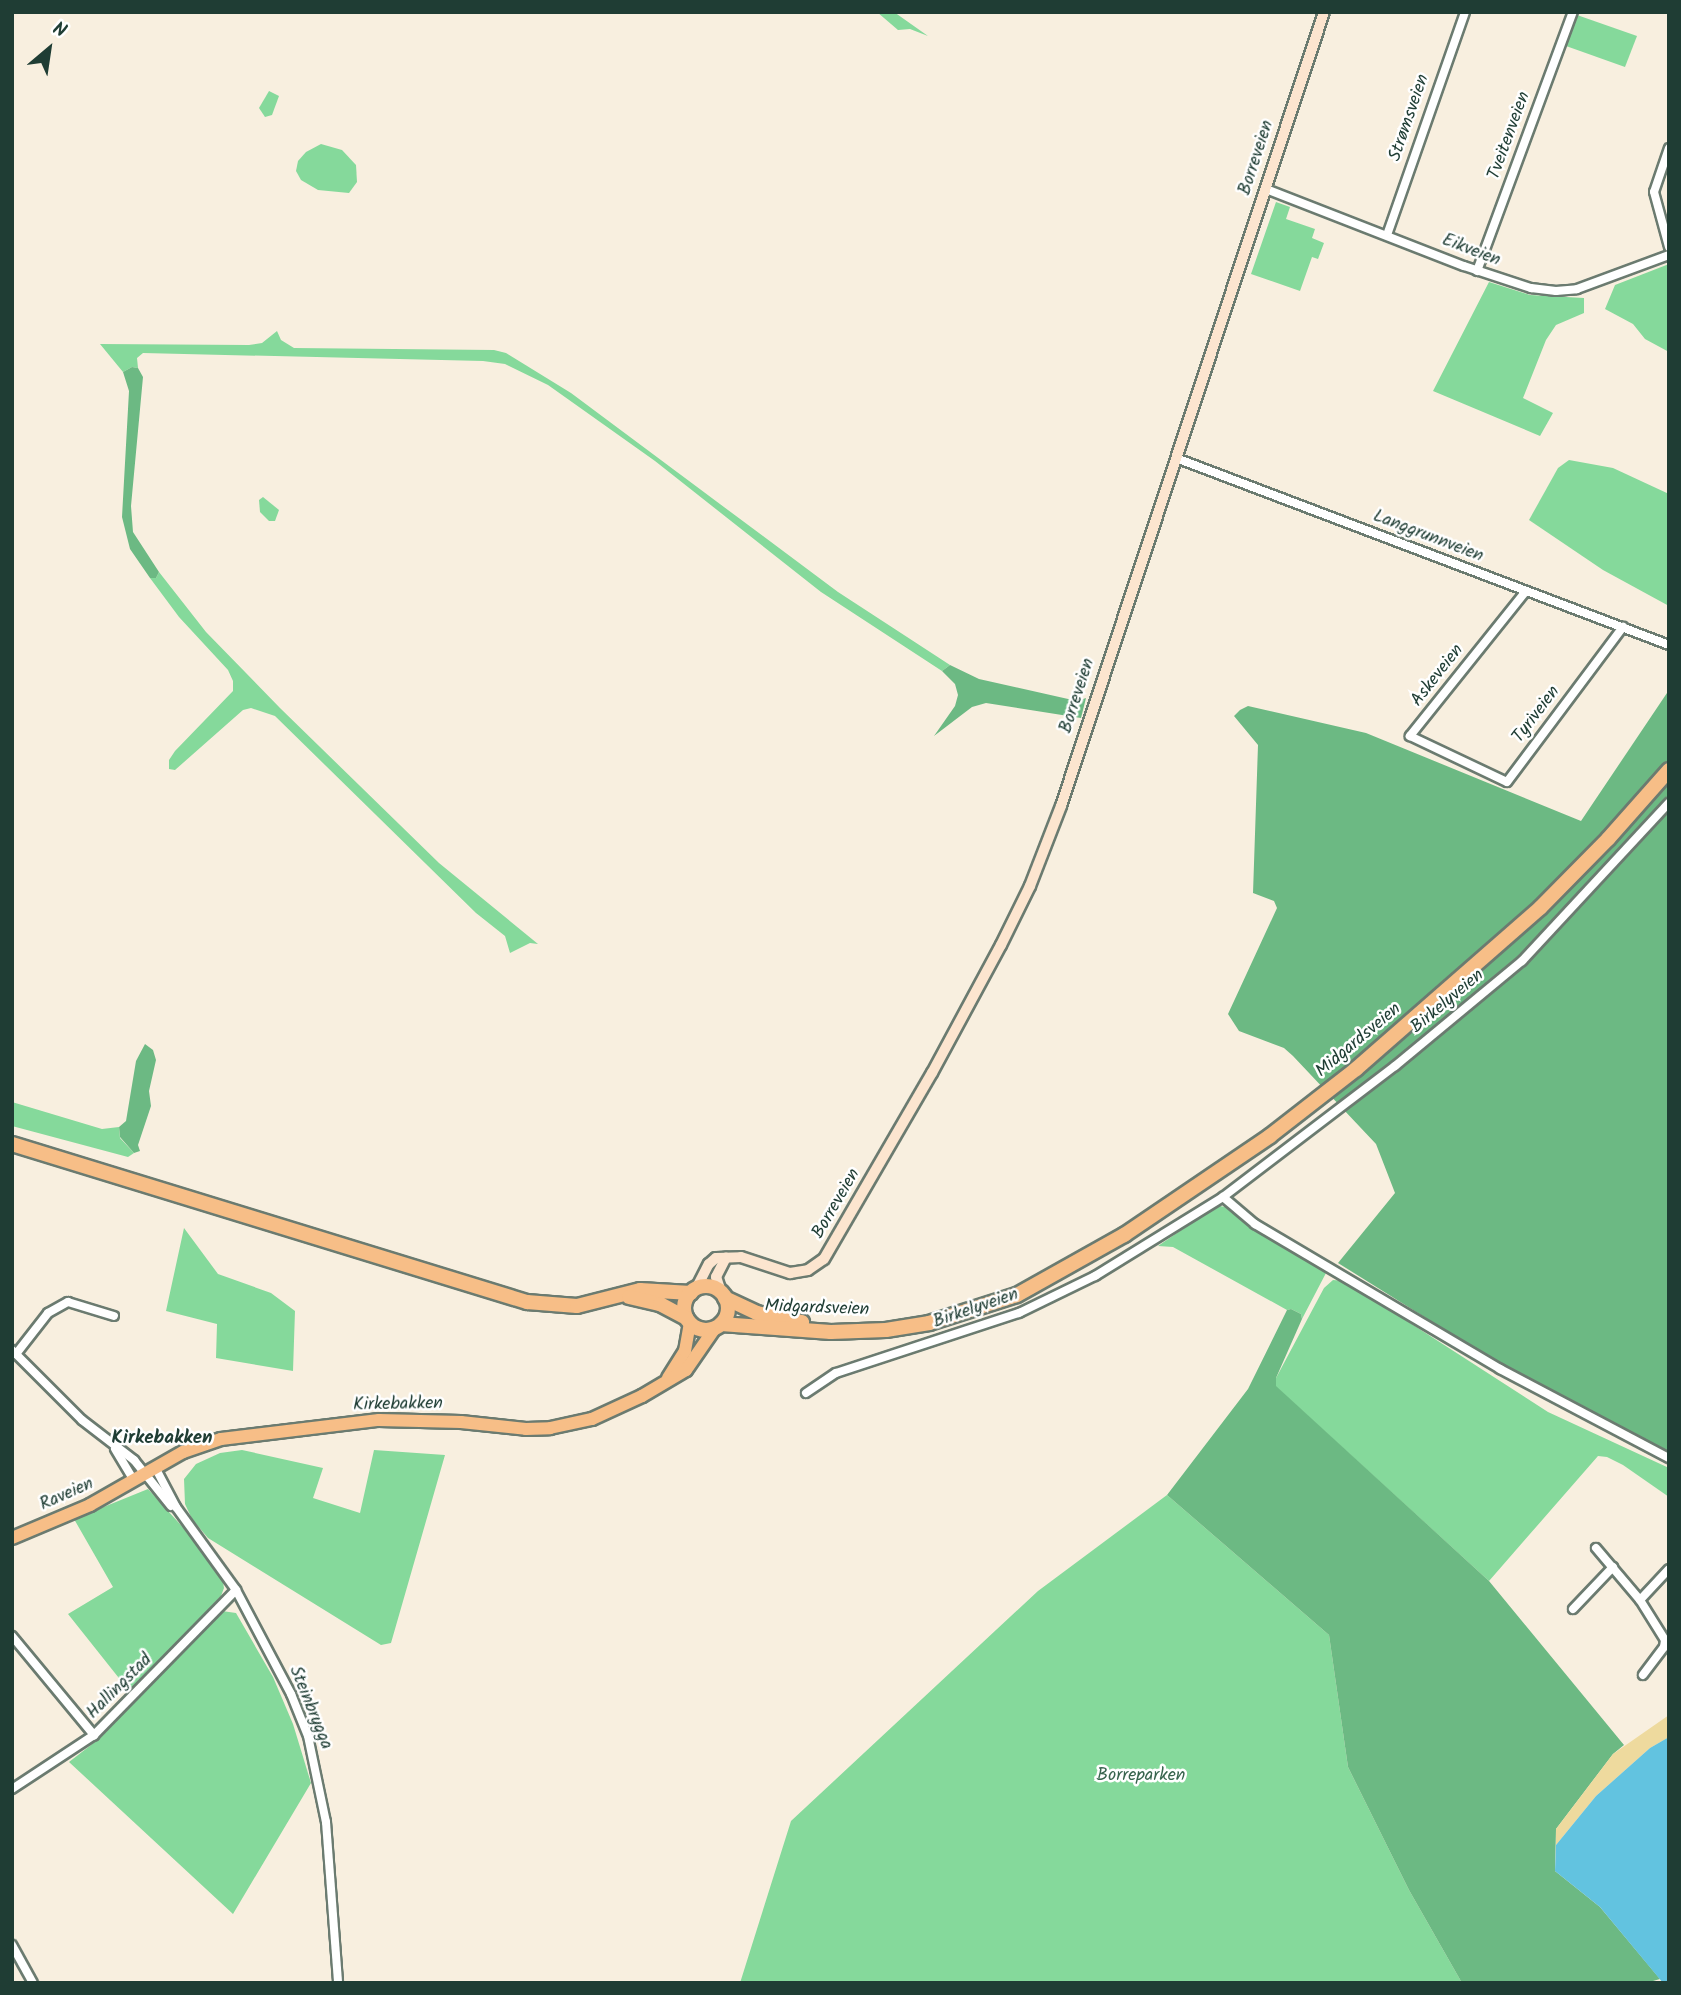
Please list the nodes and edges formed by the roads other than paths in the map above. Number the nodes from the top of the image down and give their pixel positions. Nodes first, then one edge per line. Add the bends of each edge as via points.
1 (1324, 12) edge
2 (1465, 12) edge
3 (1573, 12) edge
4 (1669, 148) edge
5 (1266, 189) junction
6 (1387, 235) junction
7 (1669, 247) edge
8 (1669, 255) edge
9 (1477, 271) junction
10 (1176, 458) junction
11 (1526, 591) junction
12 (1623, 627) junction
13 (1669, 645) edge
14 (1461, 760) joint
15 (1669, 770) edge
16 (1669, 803) edge
17 (12, 1144) edge
18 (1223, 1197) junction
19 (726, 1257) junction
20 (1030, 1285) junction
21 (693, 1291) junction
22 (723, 1295) junction
23 (621, 1296) junction
24 (114, 1316) dead end
25 (688, 1320) junction
26 (718, 1326) junction
27 (14, 1352) edge
28 (663, 1384) junction
29 (806, 1393) dead end
30 (113, 1446) junction
31 (1669, 1458) edge
32 (151, 1471) junction
33 (134, 1481) junction
34 (12, 1538) edge
35 (1596, 1548) dead end
36 (1612, 1567) junction
37 (1669, 1569) edge
38 (236, 1590) junction
39 (1640, 1600) junction
40 (1573, 1609) dead end
41 (12, 1636) edge
42 (1643, 1675) dead end
43 (94, 1735) junction
44 (12, 1789) edge
45 (12, 1945) edge
46 (33, 1983) edge
47 (338, 1983) edge

1 - 5 main road, Borreveien
2 - 6 street, Strømsveien
3 - 9 street, Tveitenveien
4 - 7 street via 1654,192
5 - 6 street, Eikveien
5 - 10 main road, Borreveien
6 - 9 street, Eikveien
8 - 9 street, Eikveien via 1587,286 1556,291
10 - 11 street, Langgrunnveien
10 - 19 main road, Borreveien via 1048,842 983,982 932,1073 824,1259 808,1270 790,1273 741,1257
11 - 12 street, Langgrunnveien
11 - 14 street, Askeveien via 1410,736
12 - 13 street, Langgrunnveien
12 - 14 street, Tyriveien via 1507,782
15 - 20 highway, Midgardsveien via 1540,908 1356,1069 1186,1195 1093,1253
16 - 18 street, Birkelyveien via 1522,961 1395,1066
17 - 23 highway via 527,1302 577,1306
18 - 29 street, Birkelyveien via 1095,1276 1019,1313 836,1373
18 - 31 street via 1255,1224 1500,1369
19 - 21 main road via 709,1264
19 - 22 main road via 716,1277
20 - 22 highway, Midgardsveien via 926,1315 837,1324 770,1317
20 - 26 highway, Midgardsveien via 969,1312 896,1329 831,1332
21 - 22 highway via 708,1287
21 - 23 highway via 640,1290
21 - 25 highway via 685,1304
22 - 26 highway via 727,1313
23 - 25 highway via 653,1302
24 - 27 street via 68,1302 48,1313
25 - 26 highway via 702,1330
25 - 28 main road, Kirkebakken via 685,1351
26 - 28 main road, Kirkebakken via 686,1370
27 - 30 street, Steinbrygga
28 - 32 main road, Kirkebakken via 614,1410 572,1424 526,1429 419,1420 323,1426 221,1438 183,1452
30 - 32 street, Steinbrygga
30 - 33 street
32 - 33 main road, Kirkebakken
32 - 38 street, Steinbrygga
33 - 34 main road, Raveien
35 - 36 street
36 - 39 street
36 - 40 street
37 - 39 street
38 - 43 street, Hallingstad
38 - 47 street, Steinbrygga via 308,1736 326,1822
39 - 42 street via 1665,1640
41 - 43 street
43 - 44 street, Hallingstad
45 - 46 street

